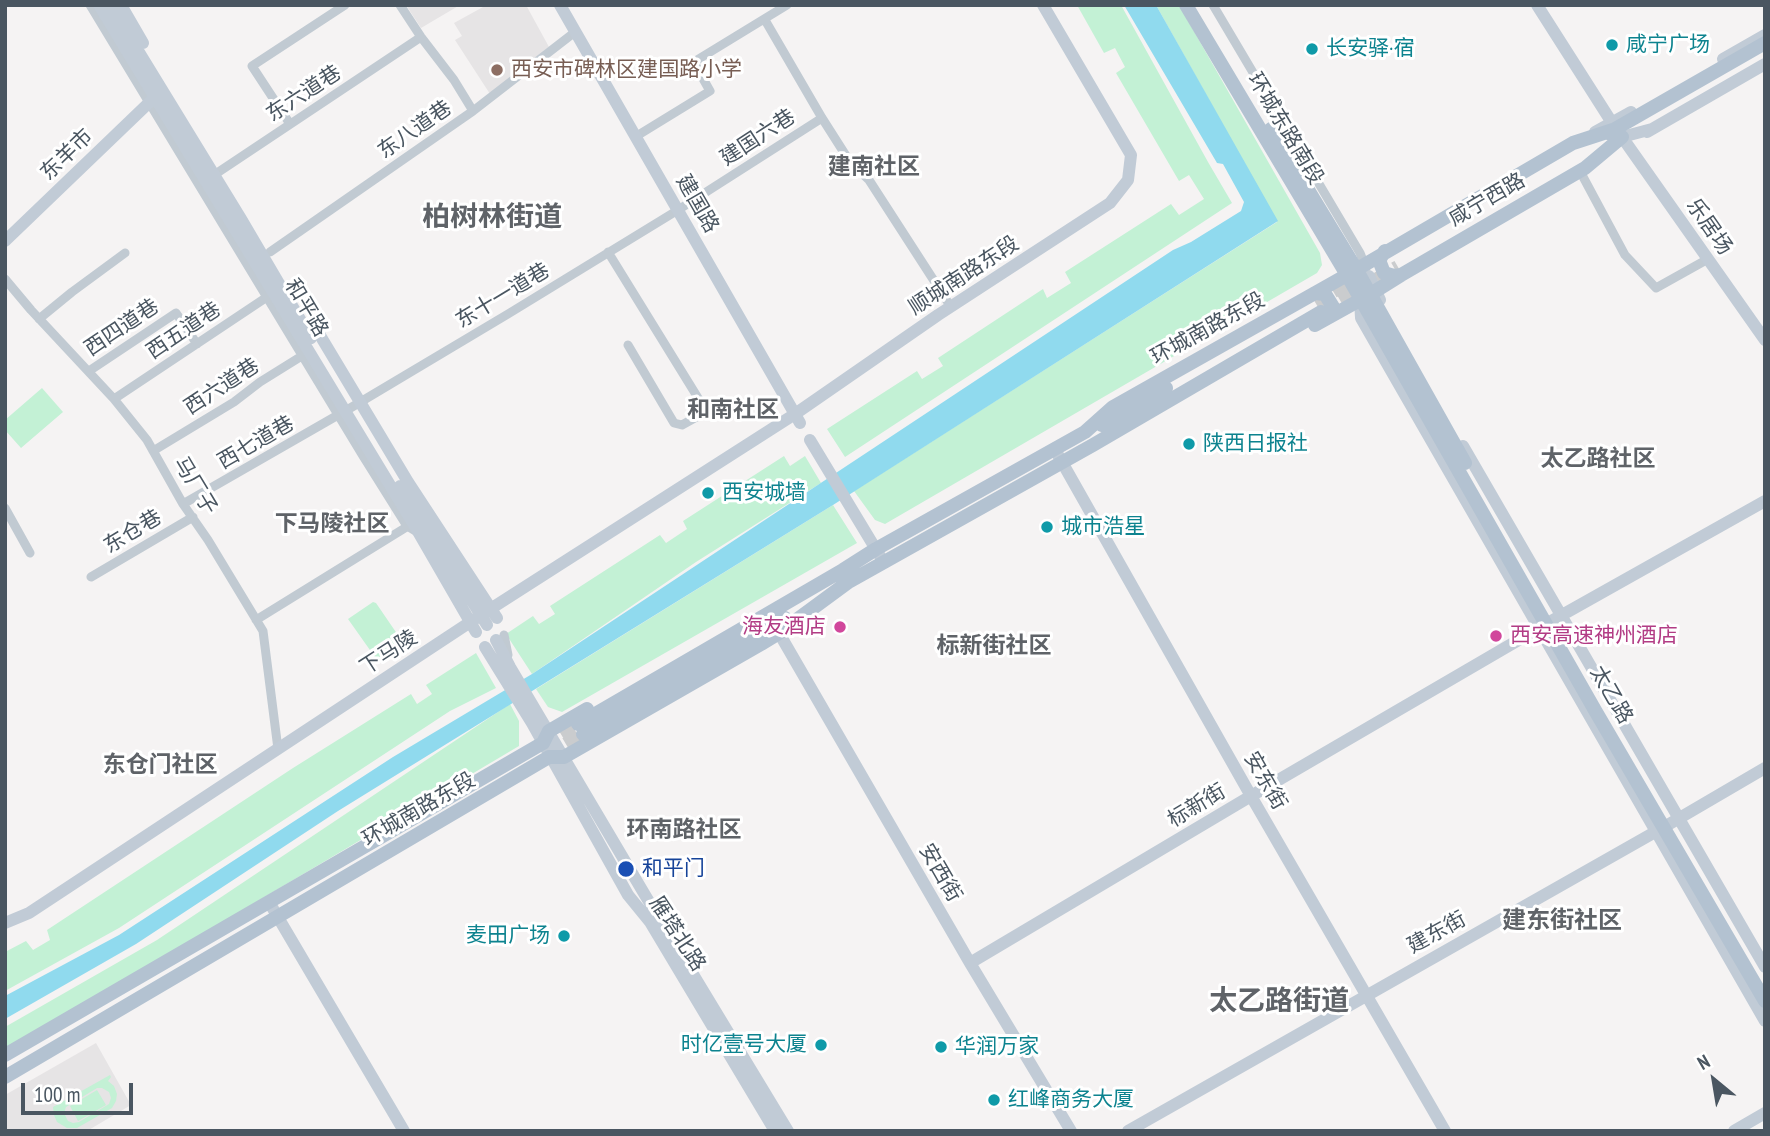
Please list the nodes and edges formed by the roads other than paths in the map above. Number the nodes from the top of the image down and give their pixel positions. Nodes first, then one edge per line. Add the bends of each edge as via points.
1 (90, 5) edge
2 (99, 5) edge
3 (110, 5) edge
4 (121, 5) edge
5 (345, 5) edge
6 (400, 5) edge
7 (560, 5) edge
8 (787, 5) edge
9 (1043, 5) edge
10 (1186, 5) edge
11 (1197, 5) edge
12 (1213, 5) edge
13 (1537, 5) edge
14 (765, 20) junction
15 (575, 32) junction
16 (1765, 35) edge
17 (421, 37) junction
18 (1765, 43) edge
19 (1765, 53) edge
20 (1765, 64) edge
21 (153, 99) junction
22 (473, 111) junction
23 (821, 118) junction
24 (290, 124) junction
25 (1619, 133) junction
26 (635, 137) junction
27 (1583, 169) junction
28 (213, 175) junction
29 (678, 210) junction
30 (5, 242) edge
31 (270, 252) junction
32 (608, 252) junction
33 (125, 253) dead end
34 (1708, 259) junction
35 (1394, 262) junction
36 (1359, 271) junction
37 (5, 279) edge
38 (270, 294) junction
39 (1368, 295) junction
40 (1320, 306) junction
41 (951, 307) junction
42 (40, 319) junction
43 (1765, 340) edge
44 (197, 344) junction
45 (628, 345) dead end
46 (306, 354) junction
47 (89, 371) junction
48 (114, 399) junction
49 (349, 409) junction
50 (798, 418) junction
51 (810, 440) dead end
52 (1055, 448) junction
53 (153, 451) junction
54 (1062, 462) junction
55 (1765, 501) edge
56 (183, 504) junction
57 (5, 508) edge
58 (193, 517) junction
59 (413, 527) junction
60 (30, 553) dead end
61 (880, 555) junction
62 (847, 575) junction
63 (91, 577) dead end
64 (256, 620) junction
65 (484, 620) junction
66 (1550, 623) junction
67 (779, 633) junction
68 (495, 641) joint
69 (506, 670) junction
70 (581, 729) tunnel mouth
71 (546, 737) junction
72 (278, 749) junction
73 (557, 757) junction
74 (1765, 768) edge
75 (1251, 796) junction
76 (1668, 825) junction
77 (269, 902) junction
78 (278, 917) junction
79 (5, 923) edge
80 (970, 963) junction
81 (1765, 967) edge
82 (1765, 982) edge
83 (1367, 995) junction
84 (1765, 1001) edge
85 (1765, 1021) edge
86 (5, 1055) edge
87 (5, 1077) edge
88 (1765, 1113) edge
89 (404, 1131) edge
90 (775, 1131) edge
91 (788, 1131) edge
92 (1070, 1131) edge
93 (1128, 1131) edge
94 (1445, 1131) edge
95 (1734, 1131) edge

1 - 21 street
2 - 21 street, 和平路
3 - 28 street, 和平路
4 - 28 street
5 - 24 street via 252,66
6 - 17 street
7 - 15 street, 建国路
8 - 14 street
9 - 41 street, 顺城南路东段 via 1131,155 1128,180 1110,203
10 - 36 main road, 环城东路南段
11 - 36 main road, 环城东路南段
12 - 36 street via 1360,253
13 - 25 street, 乐居场
14 - 23 street
14 - 26 street via 697,60 710,91
15 - 22 street, 东八道巷
15 - 26 street, 建国路
16 - 25 street via 1636,110
17 - 22 street
17 - 24 street, 东六道巷
18 - 25 main road, 咸宁西路
19 - 25 main road, 咸宁西路
20 - 25 street via 1652,129
21 - 28 street, 和平路
21 - 30 street, 东羊市
21 - 38 street
22 - 31 street, 东八道巷
23 - 29 street, 建国六巷
23 - 41 street via 850,162 869,180
24 - 28 street, 东六道巷
25 - 27 main road, 咸宁西路
25 - 34 street, 乐居场
25 - 35 main road, 咸宁西路
25 - 35 main road, 咸宁西路 via 1573,143
26 - 29 street, 建国路
27 - 34 street via 1625,255 1656,288
27 - 35 main road, 咸宁西路
28 - 31 street
28 - 38 street, 和平路
28 - 49 street, 和平路
29 - 32 street, 东十一道巷
29 - 50 street, 建国路
31 - 49 street
32 - 45 street via 703,406 700,415 682,425 674,424
32 - 49 street, 东十一道巷
33 - 42 street
34 - 43 street, 乐居场
35 - 36 main road, 咸宁西路
35 - 39 main road, 咸宁西路
36 - 39 main road, 太乙路
36 - 39 street
36 - 40 main road, 环城南路东段
37 - 42 street, 马厂子
38 - 44 street, 西五道巷
38 - 46 street, 和平路
39 - 40 main road, 环城南路东段
39 - 66 main road, 太乙路
40 - 52 main road, 环城南路东段 via 1113,407 1084,432
40 - 54 main road, 环城南路东段 via 1129,432
41 - 50 street, 顺城南路东段
42 - 47 street, 马厂子
44 - 47 street, 西四道巷 via 176,313
44 - 48 street, 西五道巷
46 - 49 street, 和平路
46 - 53 street, 西六道巷
47 - 48 street, 马厂子
48 - 53 street, 马厂子
49 - 56 street, 西七道巷
49 - 59 street, 和平路
49 - 65 street, 和平路
50 - 65 street, 下马陵
51 - 61 street
52 - 54 street, 安东街
52 - 61 main road, 环城南路东段
53 - 56 street, 马厂子
54 - 61 main road, 环城南路东段
54 - 75 street, 安东街
55 - 66 street, 标新街
56 - 58 street, 马厂子
57 - 60 street
58 - 63 street, 东仓巷
58 - 64 street, 马厂子
59 - 64 street
59 - 65 street, 和平路
61 - 62 main road, 环城南路东段
62 - 67 main road, 环城南路东段
62 - 70 main road, 环城南路东段
62 - 71 main road, 环城南路东段 via 750,614
64 - 72 street, 马厂子 via 263,631
65 - 72 street, 下马陵
66 - 75 street, 标新街
66 - 76 main road, 太乙路
67 - 73 main road, 环城南路东段
67 - 80 street, 安西街
68 - 69 street
68 - 69 street
69 - 71 street
71 - 73 street
71 - 77 main road, 环城南路东段
72 - 79 street, 下马陵 via 29,913
73 - 78 main road, 环城南路东段
73 - 90 street, 雁塔北路 via 628,895 650,922
73 - 91 street, 雁塔北路
74 - 76 street, 建东街
75 - 80 street, 标新街
75 - 83 street, 安东街
76 - 81 street
76 - 82 main road, 太乙路
76 - 83 street, 建东街
76 - 84 main road, 太乙路
76 - 85 street
77 - 78 street
77 - 86 main road, 环城南路东段
78 - 87 main road, 环城南路东段
78 - 89 street
80 - 92 street, 安西街
83 - 93 street, 建东街
83 - 94 street, 安东街
88 - 95 street

